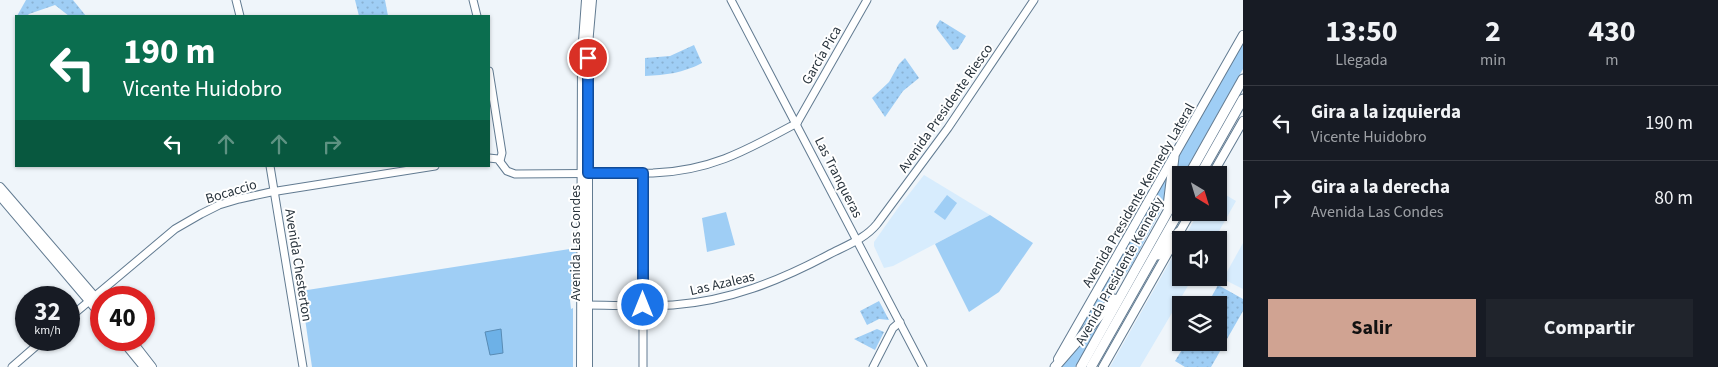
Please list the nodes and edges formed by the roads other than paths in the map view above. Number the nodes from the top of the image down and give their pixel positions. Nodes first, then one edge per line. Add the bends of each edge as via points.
1 (236, 0) edge
2 (473, 0) edge
3 (586, 0) edge
4 (592, 0) edge
5 (731, 0) edge
6 (867, 0) edge
7 (1034, 0) edge
8 (240, 15) edge
9 (477, 15) edge
10 (1243, 35) edge
11 (490, 77) edge
12 (1243, 80) edge
13 (1243, 99) edge
14 (1243, 121) edge
15 (797, 123) junction
16 (1174, 157) junction
17 (490, 158) edge
18 (500, 161) junction
19 (1194, 166) edge
20 (1205, 166) edge
21 (1217, 166) edge
22 (270, 167) edge
23 (429, 167) edge
24 (585, 173) junction
25 (643, 173) junction
26 (0, 187) edge
27 (275, 192) junction
28 (0, 196) edge
29 (1172, 204) edge
30 (1174, 221) edge
31 (1161, 224) junction
32 (1172, 241) edge
33 (858, 242) junction
34 (1172, 246) edge
35 (1144, 273) junction
36 (1131, 277) junction
37 (106, 286) edge
38 (90, 296) edge
39 (90, 296) edge
40 (90, 300) edge
41 (585, 305) junction
42 (643, 305) junction
43 (80, 308) edge
44 (900, 322) junction
45 (30, 351) edge
46 (131, 351) edge
47 (140, 351) edge
48 (12, 367) edge
49 (144, 367) edge
50 (152, 367) edge
51 (303, 367) edge
52 (581, 367) edge
53 (588, 367) edge
54 (643, 367) edge
55 (872, 367) edge
56 (923, 367) edge
57 (1054, 367) edge
58 (1081, 367) edge
59 (1091, 367) edge
60 (1102, 367) edge

1 - 8 street
2 - 9 street
3 - 24 main road, Avenida Las Condes via 582,41
4 - 24 main road, Avenida Las Condes
5 - 15 street, Las Tranqueras
6 - 15 street, García Pica
7 - 33 street, Avenida Presidente Riesco via 948,128 874,228
10 - 16 main road, Avenida Presidente Kennedy Lateral
11 - 18 street via 502,153
12 - 19 highway
13 - 20 highway
14 - 21 main road
15 - 25 street via 717,162 681,171
15 - 33 street, Las Tranqueras
16 - 31 highway via 1170,195
16 - 57 main road, Avenida Presidente Kennedy Lateral
17 - 18 street
18 - 24 street via 515,174
22 - 27 street, Avenida Chesterton
23 - 27 street, Bocaccio
24 - 25 street
24 - 41 main road, Avenida Las Condes
25 - 42 street
26 - 38 main road
27 - 37 street, Bocaccio via 229,202 191,219
27 - 51 street, Avenida Chesterton
28 - 39 main road
29 - 31 highway, Avenida Presidente Kennedy
30 - 35 highway, Avenida Presidente Kennedy
31 - 36 highway, Avenida Presidente Kennedy
32 - 35 highway
33 - 42 street, Las Azaleas via 747,291 701,302
33 - 44 street, Las Tranqueras
34 - 60 main road
35 - 59 highway, Avenida Presidente Kennedy
36 - 57 highway
36 - 58 highway, Avenida Presidente Kennedy
40 - 43 street, Bocaccio
41 - 42 street, Las Azaleas
41 - 52 main road, Avenida Las Condes
41 - 53 main road, Avenida Las Condes
42 - 54 street
44 - 55 street
44 - 56 street, Las Tranqueras
45 - 48 street
46 - 49 main road
47 - 50 main road

